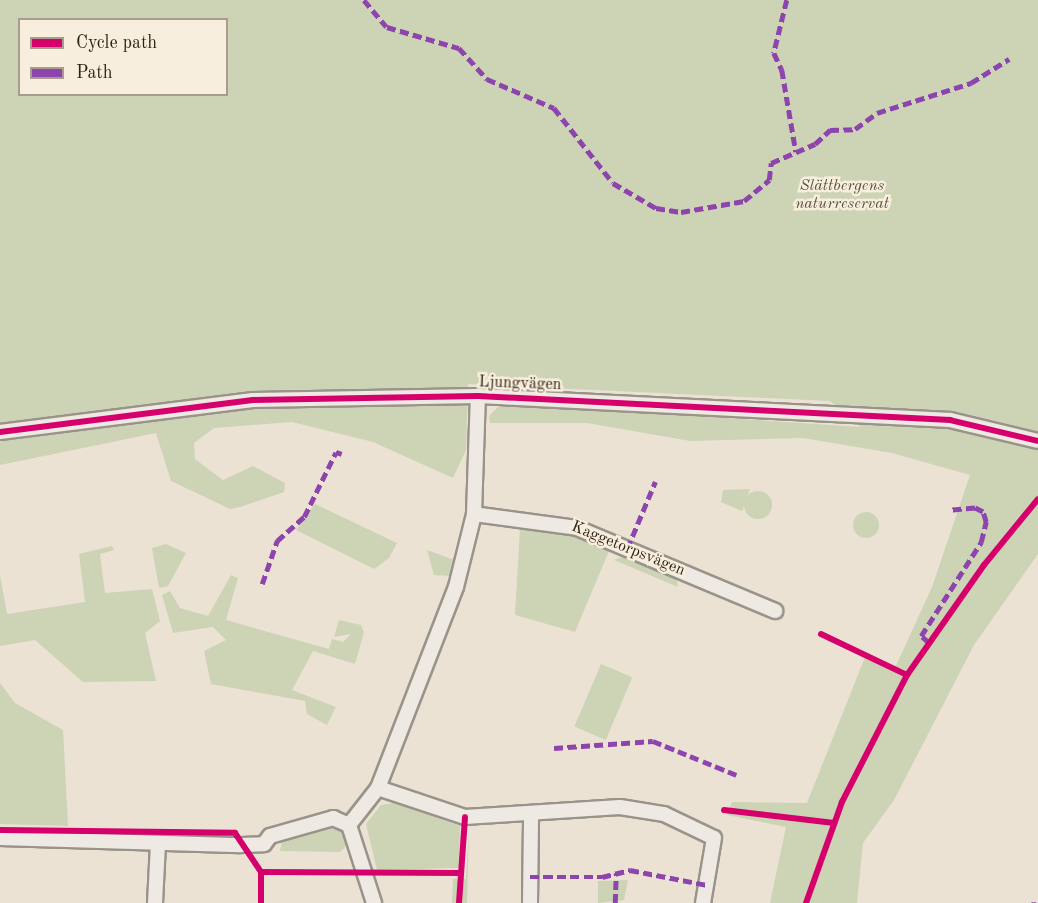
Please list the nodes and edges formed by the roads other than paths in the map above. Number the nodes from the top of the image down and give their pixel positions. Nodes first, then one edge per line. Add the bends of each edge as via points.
1 (478, 396) junction
2 (0, 432) edge
3 (1038, 441) edge
4 (474, 514) junction
5 (775, 611) dead end
6 (378, 788) junction
7 (531, 815) junction
8 (349, 825) junction
9 (0, 838) edge
10 (158, 843) junction
11 (155, 903) edge
12 (374, 903) edge
13 (530, 903) edge
14 (703, 903) edge

1 - 2 street, Ljungvägen via 253,400
1 - 3 street, Ljungvägen via 950,420
1 - 4 street
4 - 5 street, Kaggetorpsvägen via 577,528
4 - 6 street via 456,588
6 - 7 street via 465,817
6 - 8 street
7 - 13 street
7 - 14 street via 636,808 711,833 715,846
8 - 10 street via 333,818 270,836 264,844
8 - 12 street
9 - 10 street
10 - 11 street

